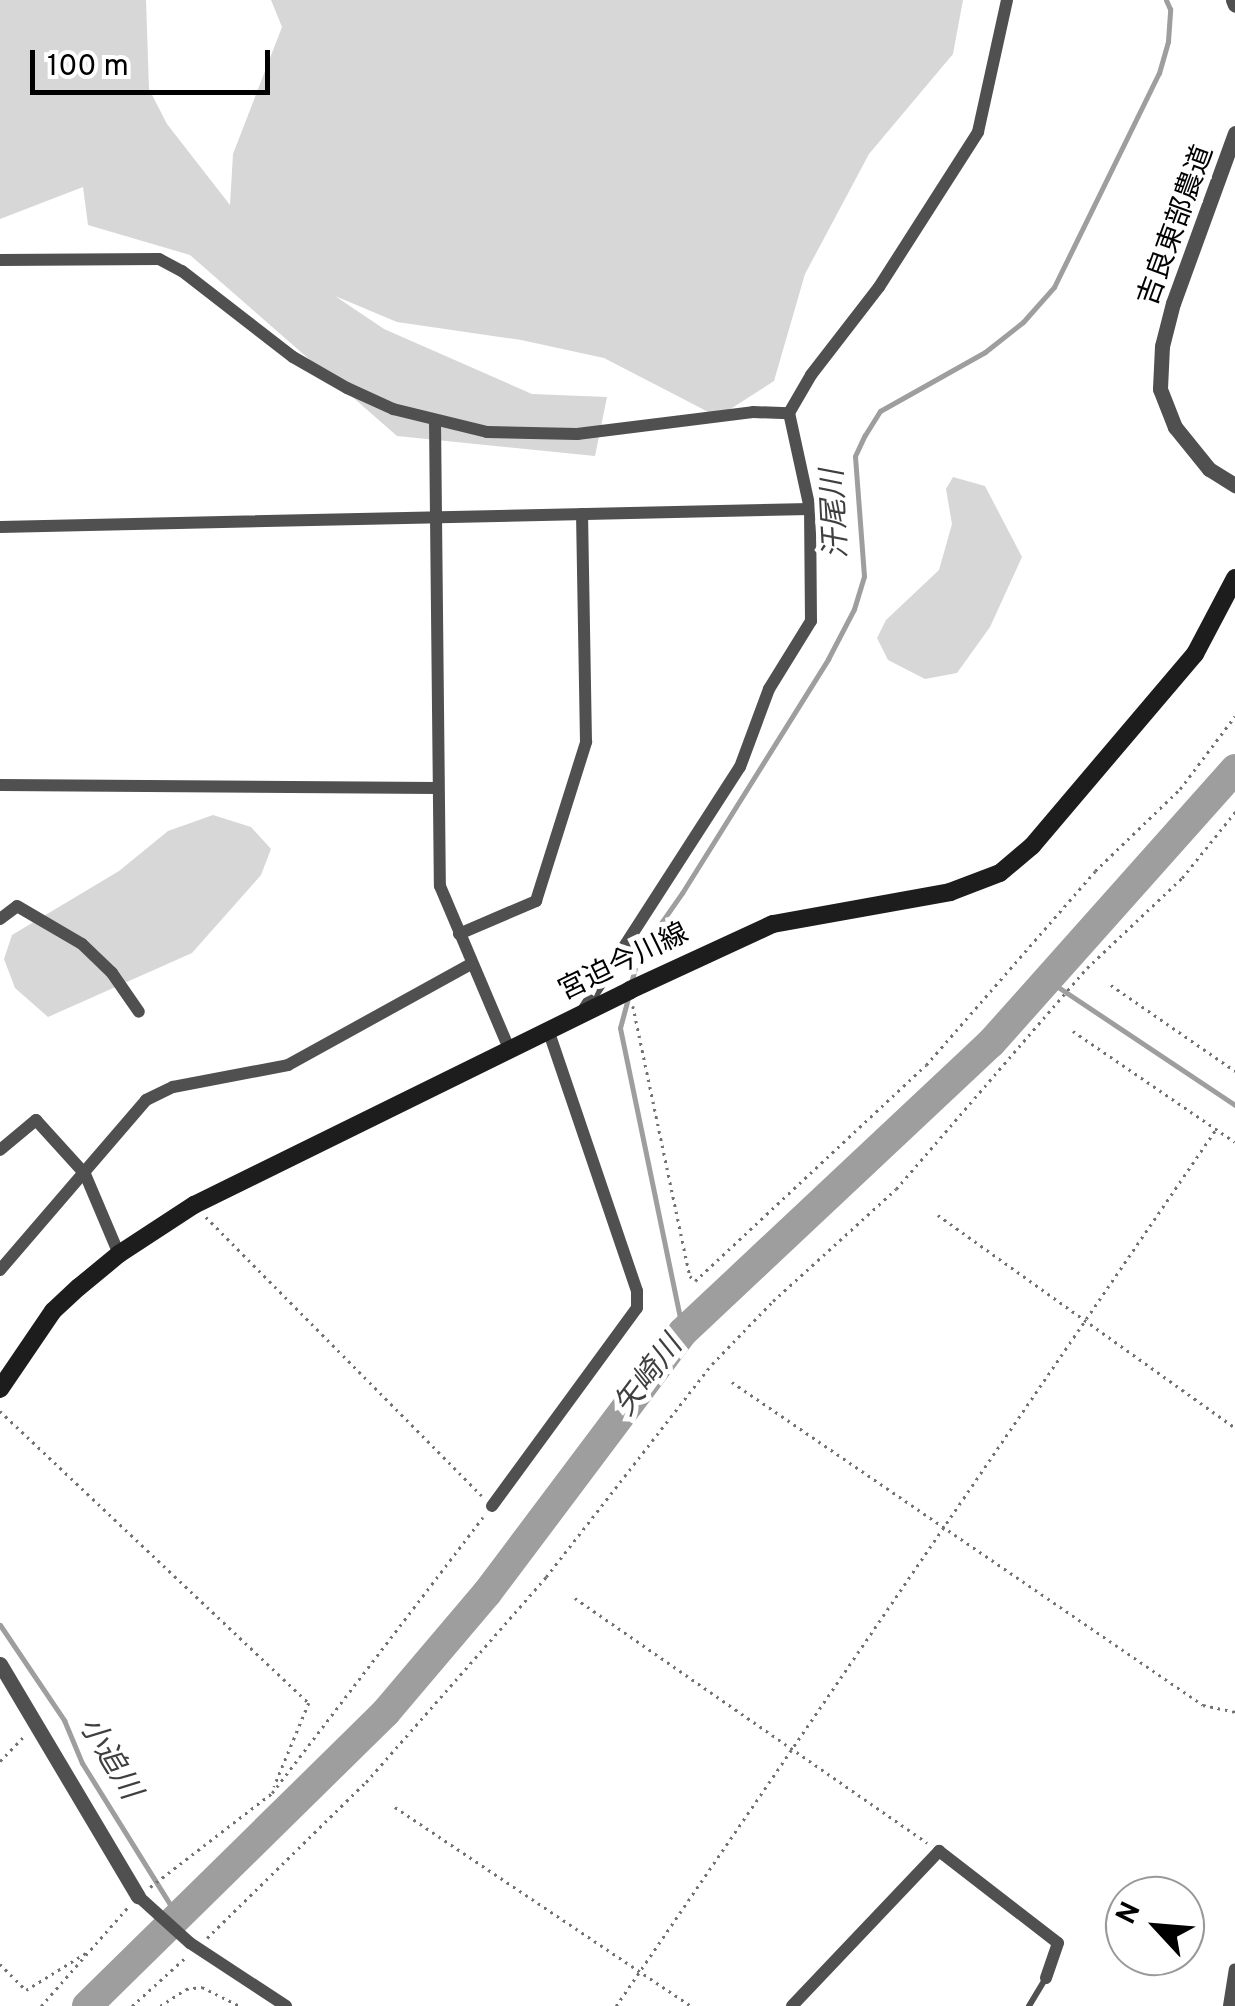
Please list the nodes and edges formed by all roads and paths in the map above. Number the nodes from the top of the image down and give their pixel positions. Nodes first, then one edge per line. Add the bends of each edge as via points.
1 (1008, 0) edge
2 (1235, 133) edge
3 (0, 260) edge
4 (789, 412) junction
5 (435, 421) junction
6 (1235, 485) edge
7 (810, 509) junction
8 (582, 514) junction
9 (436, 516) junction
10 (0, 527) edge
11 (1235, 578) edge
12 (1235, 716) edge
13 (0, 785) edge
14 (437, 788) junction
15 (1235, 812) edge
16 (0, 919) edge
17 (459, 934) junction
18 (471, 964) junction
19 (1111, 984) dead end
20 (630, 990) junction
21 (139, 1012) dead end
22 (580, 1016) junction
23 (1073, 1030) dead end
24 (549, 1032) junction
25 (510, 1050) junction
26 (1235, 1071) edge
27 (1216, 1129) junction
28 (1235, 1142) edge
29 (0, 1150) edge
30 (85, 1174) junction
31 (194, 1204) junction
32 (938, 1215) dead end
33 (118, 1254) junction
34 (0, 1270) edge
35 (1084, 1322) junction
36 (732, 1382) dead end
37 (0, 1389) edge
38 (0, 1411) edge
39 (1235, 1428) edge
40 (492, 1506) junction
41 (945, 1524) junction
42 (575, 1598) dead end
43 (0, 1664) edge
44 (1235, 1712) edge
45 (34, 1726) junction
46 (791, 1750) junction
47 (0, 1761) edge
48 (272, 1792) junction
49 (395, 1807) dead end
50 (939, 1851) junction
51 (142, 1899) junction
52 (193, 1945) junction
53 (95, 1948) junction
54 (0, 1964) edge
55 (1235, 1969) edge
56 (639, 1972) junction
57 (1046, 1978) joint
58 (40, 2006) edge
59 (132, 2006) edge
60 (160, 2006) edge
61 (240, 2006) edge
62 (286, 2006) edge
63 (616, 2006) edge
64 (691, 2006) edge
65 (792, 2006) edge
66 (1029, 2006) edge
67 (1229, 2006) edge

1 - 4 street via 978,132 880,287
2 - 6 street, 吉良東部農道 via 1174,304 1162,346 1160,389 1175,426 1209,469
3 - 5 street via 159,258 292,357 378,402
4 - 5 street via 577,434 487,432
4 - 7 street
5 - 9 street
7 - 8 street
7 - 22 street via 811,620 769,690 740,766
8 - 9 street
8 - 17 street via 586,742 536,901
9 - 10 street
9 - 14 street
11 - 20 main road, 宮迫今川線 via 1195,654 1032,846 1000,873 950,892 773,924
12 - 20 path via 1180,789 1096,871 926,1065 695,1282
13 - 14 street
14 - 17 street via 440,886
15 - 52 path via 1182,878 1086,968 896,1189 712,1364 546,1577 379,1768
16 - 21 street via 17,906 82,944
17 - 18 street
18 - 25 street
18 - 30 street via 288,1065 153,1095
19 - 26 path
20 - 22 main road, 宮迫今川線
22 - 24 main road, 宮迫今川線
23 - 27 path
24 - 25 main road, 宮迫今川線
24 - 40 street via 638,1308
25 - 31 main road, 宮迫今川線
27 - 28 path
27 - 35 path
29 - 30 street via 36,1120
30 - 33 street
30 - 34 street
31 - 33 main road, 宮迫今川線
31 - 40 path
32 - 35 path
33 - 37 main road, 宮迫今川線 via 53,1311
35 - 39 path
35 - 41 path
36 - 41 path
38 - 48 path via 309,1703
40 - 48 path
41 - 44 path via 1203,1705
41 - 46 path
42 - 46 path
43 - 45 street
45 - 47 path
45 - 51 street
46 - 50 path
46 - 56 path
48 - 51 path
49 - 56 path
50 - 57 street via 1058,1943
50 - 65 street
51 - 52 street
51 - 53 path
52 - 59 path
52 - 62 street
53 - 54 path via 26,1990
53 - 58 path
55 - 67 street
56 - 63 path
56 - 64 path
57 - 66 lane
60 - 61 path via 202,1987

